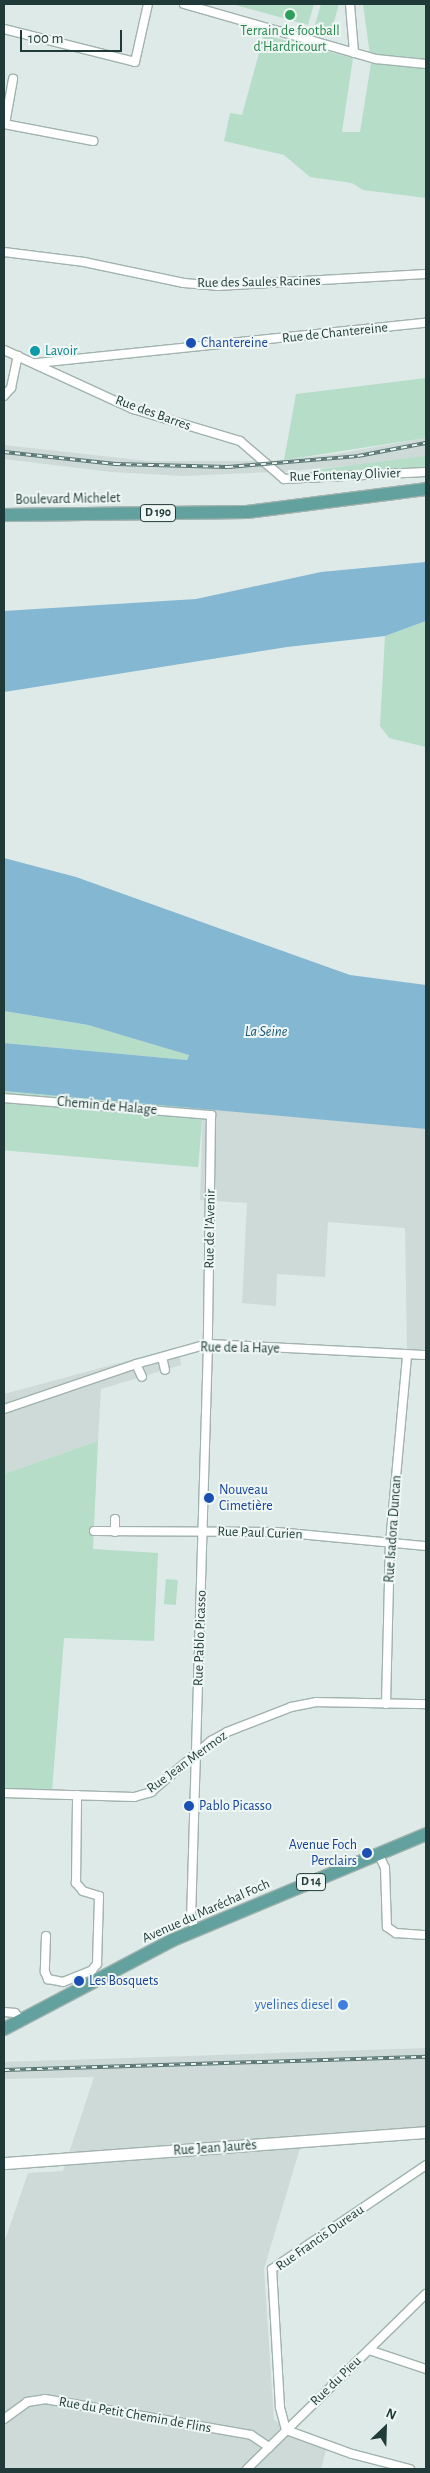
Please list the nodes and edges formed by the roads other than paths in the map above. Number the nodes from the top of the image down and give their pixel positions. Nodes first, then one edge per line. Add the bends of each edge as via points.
1 (148, 4) edge
2 (184, 4) edge
3 (350, 4) edge
4 (4, 29) edge
5 (354, 53) junction
6 (426, 64) edge
7 (13, 79) dead end
8 (4, 124) edge
9 (93, 141) dead end
10 (4, 252) edge
11 (426, 274) edge
12 (426, 323) edge
13 (4, 350) edge
14 (18, 356) junction
15 (34, 364) junction
16 (4, 396) edge
17 (269, 465) joint
18 (426, 472) edge
19 (426, 483) edge
20 (426, 489) edge
21 (312, 504) junction
22 (4, 515) edge
23 (4, 1098) edge
24 (211, 1115) joint
25 (208, 1344) junction
26 (407, 1355) junction
27 (426, 1355) edge
28 (162, 1357) junction
29 (136, 1364) junction
30 (165, 1370) dead end
31 (142, 1377) dead end
32 (4, 1409) edge
33 (115, 1519) dead end
34 (94, 1531) dead end
35 (203, 1531) junction
36 (115, 1532) junction
37 (390, 1543) junction
38 (426, 1546) edge
39 (386, 1704) junction
40 (426, 1704) edge
41 (198, 1755) junction
42 (4, 1793) edge
43 (77, 1795) junction
44 (426, 1834) edge
45 (379, 1855) junction
46 (196, 1930) junction
47 (426, 1935) edge
48 (46, 1936) dead end
49 (4, 2012) edge
50 (21, 2020) junction
51 (4, 2029) edge
52 (426, 2132) edge
53 (4, 2163) edge
54 (426, 2165) edge
55 (426, 2294) edge
56 (369, 2350) junction
57 (426, 2369) edge
58 (4, 2419) edge
59 (286, 2430) junction
60 (269, 2447) junction
61 (247, 2469) edge
62 (410, 2469) edge

1 - 4 street via 135,62
2 - 5 street
3 - 5 street
5 - 6 street via 376,59
7 - 8 street
8 - 9 street
10 - 11 street, Rue des Saules Racines via 217,286
12 - 15 street, Rue de Chantereine
13 - 14 street, Rue des Barres
14 - 15 street, Rue des Barres
14 - 16 street via 11,388
15 - 17 street, Rue des Barres via 151,416 240,441
17 - 18 street, Rue Fontenay Olivier via 277,475 290,480
19 - 21 main road, Boulevard Michelet / D 190
20 - 21 main road, Boulevard Michelet / D 190
21 - 22 main road, Boulevard Michelet / D 190 via 241,512
23 - 24 street, Chemin de Halage
24 - 25 street, Rue de l'Avenir
25 - 26 street, Rue de la Haye
25 - 28 street, Rue de la Haye
25 - 35 street, Rue Pablo Picasso
26 - 27 street, Rue de la Haye
26 - 37 street, Rue Isadora Duncan
28 - 29 street, Rue de la Haye
28 - 30 street
29 - 31 street
29 - 32 street, Rue de la Haye
33 - 36 street
34 - 36 street, Rue Paul Curien
35 - 36 street, Rue Paul Curien
35 - 37 street, Rue Paul Curien via 296,1533
35 - 41 street, Rue Pablo Picasso
37 - 38 street, Rue Paul Curien
37 - 39 street, Rue Isadora Duncan
39 - 40 street, Rue Jean Mermoz
39 - 41 street, Rue Jean Mermoz via 302,1704 238,1727 211,1741
41 - 43 street, Rue Jean Mermoz via 151,1792 134,1797
41 - 46 street, Rue Pablo Picasso via 191,1919
42 - 43 street, Rue Jean Mermoz
43 - 48 street via 76,1882 83,1891 99,1896 97,1964 92,1970 63,1982 48,1979 45,1972
44 - 45 main road, Avenue du Maréchal Foch / D 14
45 - 46 main road, Avenue du Maréchal Foch / D 14
45 - 47 street via 385,1868 387,1928 396,1933
46 - 50 main road, Avenue du Maréchal Foch / D 14
49 - 50 street via 15,2013
50 - 51 main road, Avenue du Maréchal Foch / D 14
52 - 53 main road, Rue Jean Jaurès
54 - 59 street, Rue Francis Dureau via 272,2269 280,2407
55 - 56 street, Rue du Pieu
56 - 57 street
56 - 59 street, Rue du Pieu
58 - 60 street, Rue du Petit Chemin de Flins via 27,2402 45,2399 251,2435
59 - 60 street, Rue du Pieu
59 - 62 street via 352,2454
60 - 61 street, Rue du Pieu

